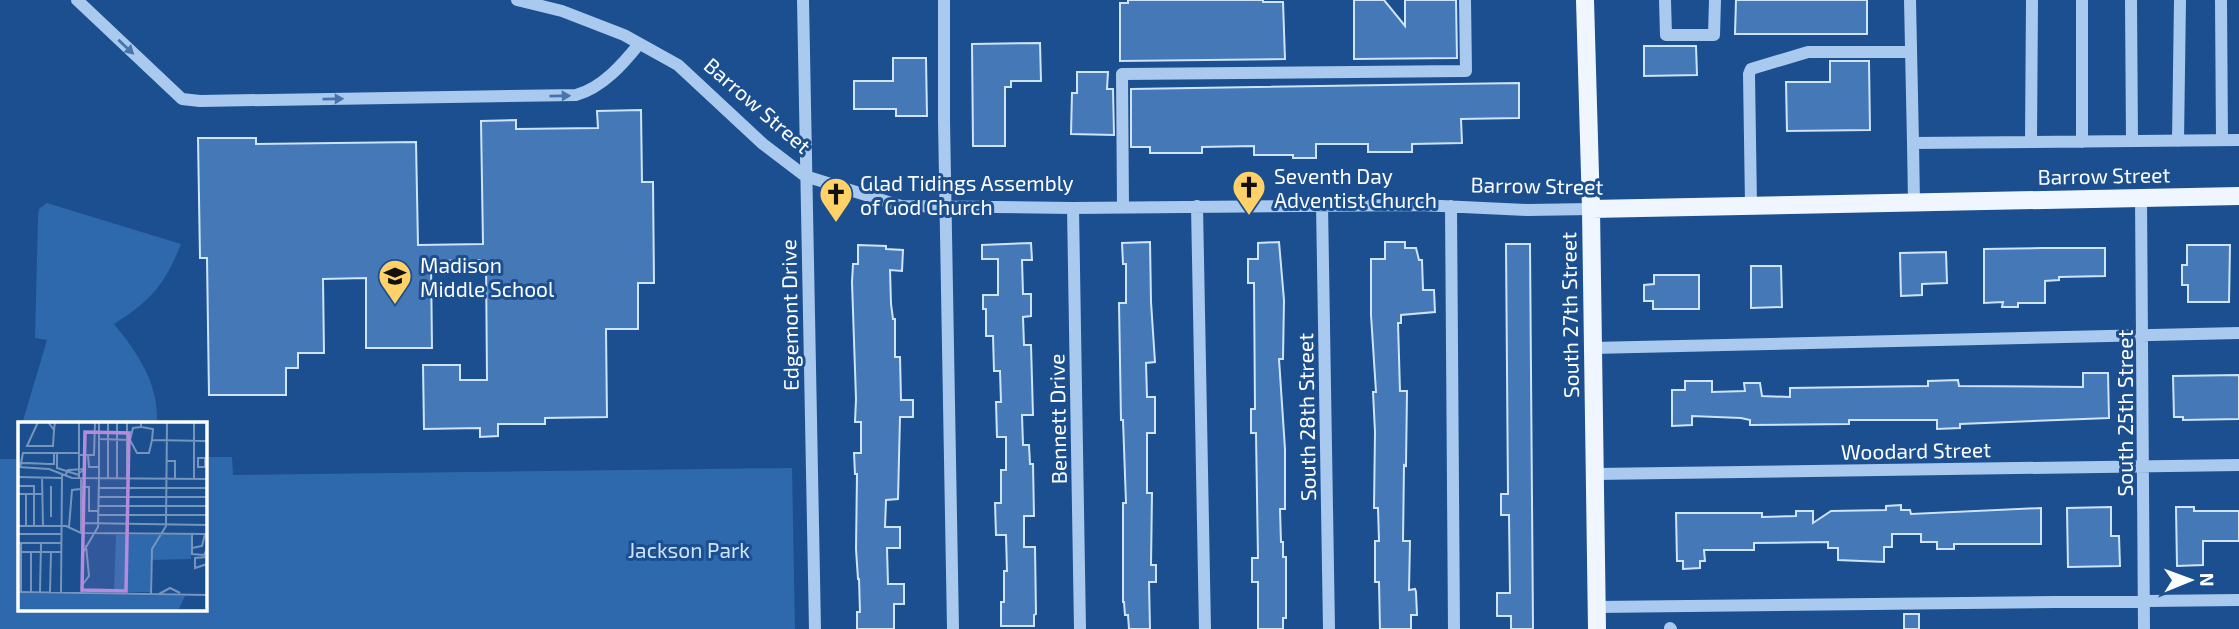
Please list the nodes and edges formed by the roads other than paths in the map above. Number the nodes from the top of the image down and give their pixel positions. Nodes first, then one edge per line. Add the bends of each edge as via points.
1 (77, 0) edge
2 (517, 0) edge
3 (803, 0) edge
4 (944, 0) edge
5 (1465, 0) edge
6 (1585, 0) edge
7 (1665, 0) edge
8 (1715, 0) edge
9 (1910, 0) edge
10 (2032, 0) edge
11 (2082, 0) edge
12 (2131, 0) edge
13 (2179, 0) edge
14 (2221, 0) edge
15 (639, 44) junction
16 (1911, 52) junction
17 (2222, 140) junction
18 (2239, 140) edge
19 (2132, 141) junction
20 (2178, 141) junction
21 (2031, 142) junction
22 (2082, 142) junction
23 (1913, 143) junction
24 (805, 176) junction
25 (2239, 196) edge
26 (2141, 197) junction
27 (1914, 202) junction
28 (1322, 204) junction
29 (1751, 205) junction
30 (947, 206) junction
31 (1197, 206) junction
32 (1451, 206) junction
33 (1123, 207) junction
34 (1073, 208) junction
35 (1591, 209) junction
36 (2239, 333) edge
37 (2143, 335) junction
38 (1592, 348) junction
39 (2239, 465) edge
40 (2143, 466) junction
41 (1594, 474) junction
42 (2239, 600) edge
43 (2145, 601) junction
44 (1596, 607) junction
45 (815, 629) edge
46 (953, 629) edge
47 (1080, 629) edge
48 (1205, 629) edge
49 (1329, 629) edge
50 (1454, 629) edge
51 (1597, 629) edge
52 (2144, 629) edge

1 -> 15 street via 182,99 200,101 576,95 591,91
2 - 15 street, Barrow Street via 562,11
3 - 24 street, Edgemont Drive
4 - 30 street
5 - 33 street via 1466,71 1122,74
6 - 35 main road, South 27th Street
7 - 8 street via 1666,36 1714,35
9 - 16 street
10 - 21 street
11 - 22 street
12 - 19 street
13 - 20 street
14 - 17 street
15 - 24 street, Barrow Street via 678,65 763,144
16 - 23 street
16 - 29 street via 1808,52 1751,69
17 - 18 street
17 - 20 street
19 - 20 street
19 - 22 street
21 - 22 street
21 - 23 street
23 - 27 street
24 - 30 street, Barrow Street via 901,206
24 - 45 street, Edgemont Drive
25 - 26 main road, Barrow Street
26 - 27 main road, Barrow Street
26 - 37 street, South 25th Street
27 - 29 main road, Barrow Street
28 - 31 street, Barrow Street
28 - 32 street, Barrow Street
28 - 49 street, South 28th Street
29 - 35 main road, Barrow Street
30 - 34 street, Barrow Street
30 - 46 street
31 - 33 street, Barrow Street
31 - 48 street
32 - 35 street, Barrow Street
32 - 50 street
33 - 34 street, Barrow Street
34 - 47 street, Bennett Drive
35 - 38 main road, South 27th Street
36 - 37 street
37 - 38 street
37 - 40 street, South 25th Street
38 - 41 main road, South 27th Street
39 - 40 street, Woodard Street
40 - 41 street, Woodard Street
40 - 43 street, South 25th Street
41 - 44 main road, South 27th Street
42 - 43 street
43 - 44 street
43 - 52 street, South 25th Street
44 - 51 main road, South 27th Street

